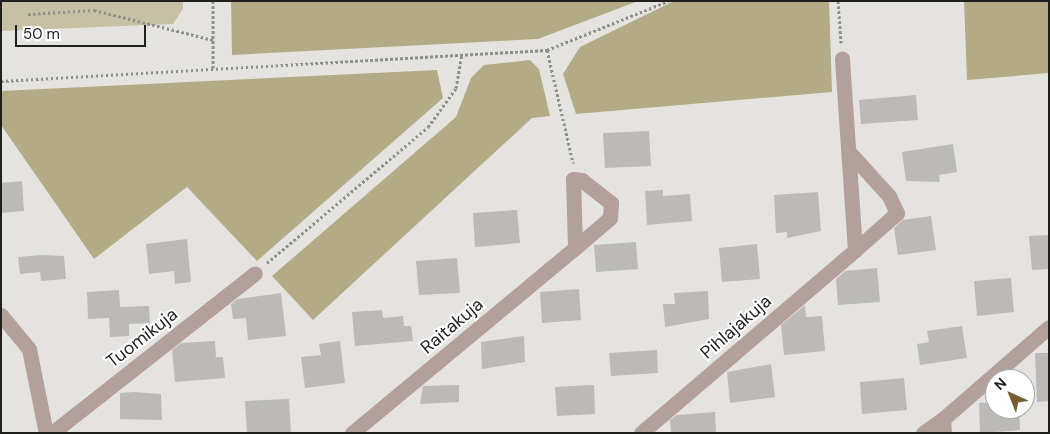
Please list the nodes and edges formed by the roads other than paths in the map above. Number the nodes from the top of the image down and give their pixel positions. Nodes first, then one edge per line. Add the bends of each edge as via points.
1 (842, 58) road end
2 (851, 154) junction
3 (575, 248) junction
4 (855, 250) junction
5 (255, 274) road end
6 (1, 316) edge
7 (1049, 328) edge
8 (944, 426) edge
9 (46, 433) edge
10 (52, 433) edge
11 (352, 433) edge
12 (641, 433) edge
13 (923, 433) edge

1 - 2 street
2 - 4 street
2 - 4 street, Pihlajakuja via 889,196 897,213
3 - 3 street, Raitakuja via 610,218 611,203 582,180 573,179
3 - 11 street, Raitakuja
4 - 12 street, Pihlajakuja
5 - 10 street, Tuomikuja
6 - 9 street via 29,349
7 - 8 street
8 - 13 street

